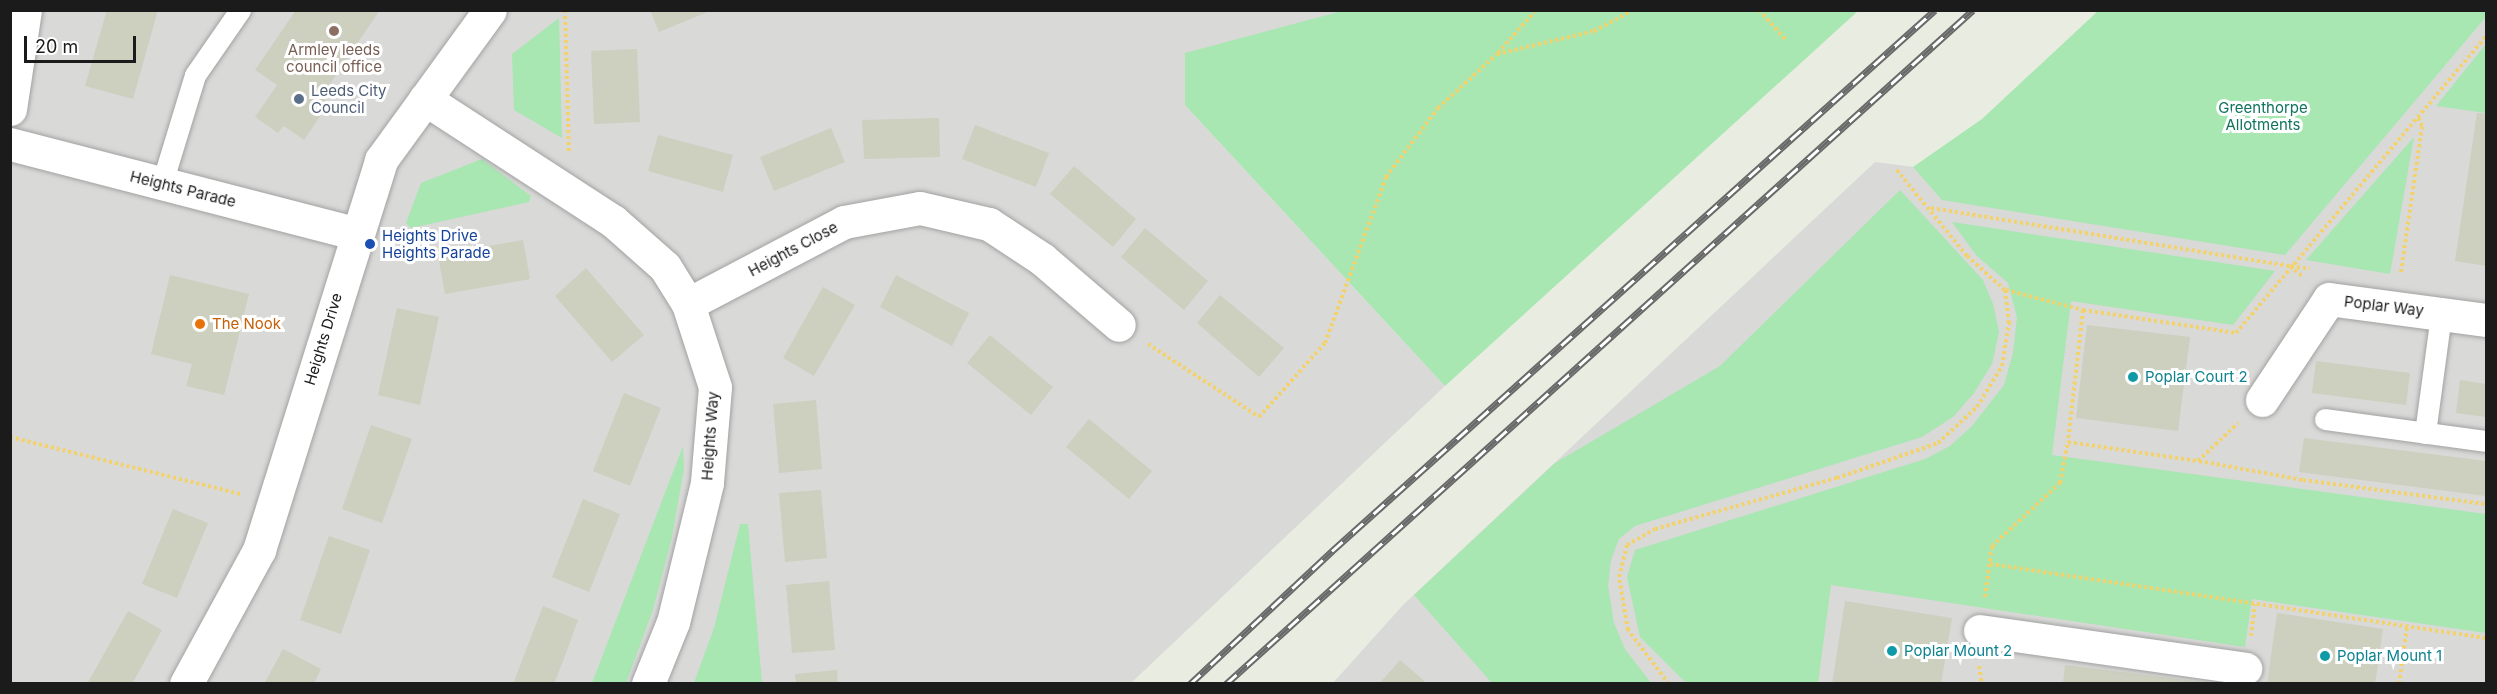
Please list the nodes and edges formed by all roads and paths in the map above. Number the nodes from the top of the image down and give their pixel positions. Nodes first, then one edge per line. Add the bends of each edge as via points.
1 (25, 10) edge
2 (240, 10) edge
3 (490, 10) edge
4 (565, 10) edge
5 (1536, 10) edge
6 (1633, 10) edge
7 (1760, 10) edge
8 (2487, 36) edge
9 (1785, 39) dead end
10 (1497, 54) junction
11 (425, 99) junction
12 (10, 109) edge
13 (2418, 116) junction
14 (10, 144) edge
15 (1895, 168) dead end
16 (162, 183) junction
17 (570, 193) junction
18 (1930, 208) junction
19 (355, 233) junction
20 (2290, 266) junction
21 (2005, 290) junction
22 (2329, 299) junction
23 (688, 304) junction
24 (2396, 308) junction
25 (2083, 310) junction
26 (2441, 314) junction
27 (2487, 320) edge
28 (1119, 326) joint
29 (2262, 400) joint
30 (2325, 419) dead end
31 (2426, 433) junction
32 (10, 437) edge
33 (2487, 441) edge
34 (2068, 442) junction
35 (2198, 461) junction
36 (274, 502) junction
37 (2487, 504) edge
38 (2407, 626) junction
39 (1980, 632) dead end
40 (2487, 638) edge
41 (2246, 669) dead end
42 (186, 684) edge
43 (648, 684) edge
44 (1669, 684) edge
45 (2398, 684) edge

1 - 12 street
2 - 16 lane via 195,75
3 - 11 street, Heights Drive
4 - 17 path
5 - 10 path
6 - 10 path via 1594,31
7 - 9 path
8 - 13 path
10 - 28 path via 1438,108 1386,177 1325,343 1260,417
11 - 17 street, Heights Way
11 - 19 street, Heights Drive via 381,160
13 - 20 path
13 - 24 path via 2422,126
14 - 16 street, Heights Parade
15 - 18 path
16 - 19 street, Heights Parade
17 - 23 street, Heights Way via 613,220 664,267
18 - 20 path
18 - 21 path via 1967,256
19 - 36 street, Heights Drive
20 - 22 path
20 - 25 path via 2235,333
21 - 25 path
21 - 44 path via 2009,323 2002,366 1977,407 1938,443 1837,478 1654,529 1628,545 1619,577 1628,630
22 - 24 street, Poplar Way
22 - 29 street, Poplar Way
23 - 28 street, Heights Close via 844,222 920,208 989,224 1042,259
23 - 43 street, Heights Way via 715,387 707,483 673,622
24 - 26 street, Poplar Way
25 - 34 path
26 - 27 street, Poplar Way
26 - 31 lane
29 - 35 path
30 - 31 lane
31 - 33 lane
32 - 36 path
34 - 35 path
34 - 38 path via 2060,483 1992,546 1990,564
35 - 37 path via 2303,480
36 - 42 street, Heights Drive via 259,550
38 - 40 path
38 - 45 path
39 - 41 street

